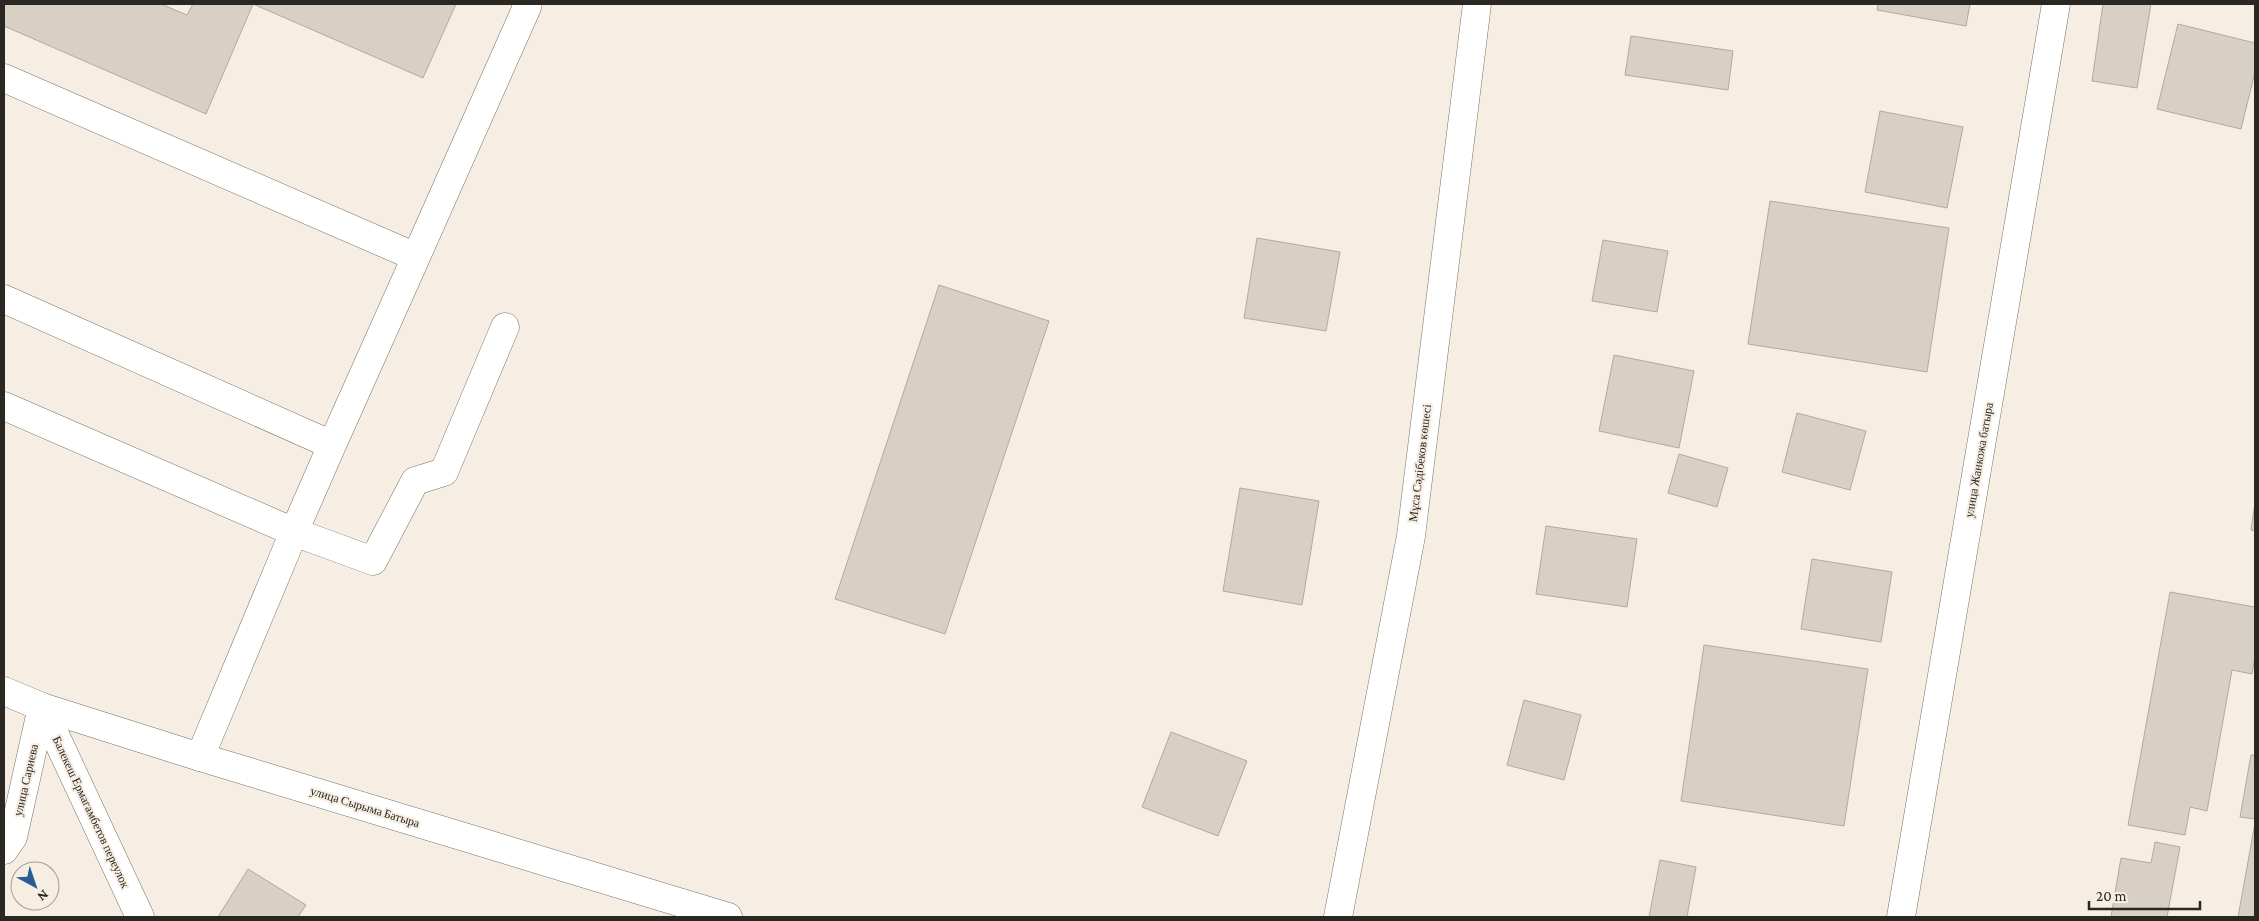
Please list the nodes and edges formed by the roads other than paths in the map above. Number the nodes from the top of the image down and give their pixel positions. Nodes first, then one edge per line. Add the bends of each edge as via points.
1 (526, 4) edge
2 (1477, 4) edge
3 (2056, 4) edge
4 (4, 78) edge
5 (416, 257) junction
6 (4, 299) edge
7 (505, 327) dead end
8 (4, 406) edge
9 (332, 445) junction
10 (294, 532) junction
11 (4, 691) edge
12 (42, 707) junction
13 (200, 757) junction
14 (4, 850) edge
15 (140, 917) edge
16 (728, 917) edge
17 (1338, 917) edge
18 (1901, 917) edge

1 - 5 street
2 - 17 street, Мұса Сәдібеков көшесі via 1411,536
3 - 18 street, улица Жанкожа батыра
4 - 5 street
5 - 9 street
6 - 9 street
7 - 10 street via 444,472 415,481 373,561
8 - 10 street
9 - 10 street
10 - 13 street
11 - 12 street, улица Сырыма Батыра
12 - 13 street, улица Сырыма Батыра
12 - 14 street, улица Сариева via 13,837
12 - 15 street, Балекеш Ермагамбетов переулок
13 - 16 street, улица Сырыма Батыра

